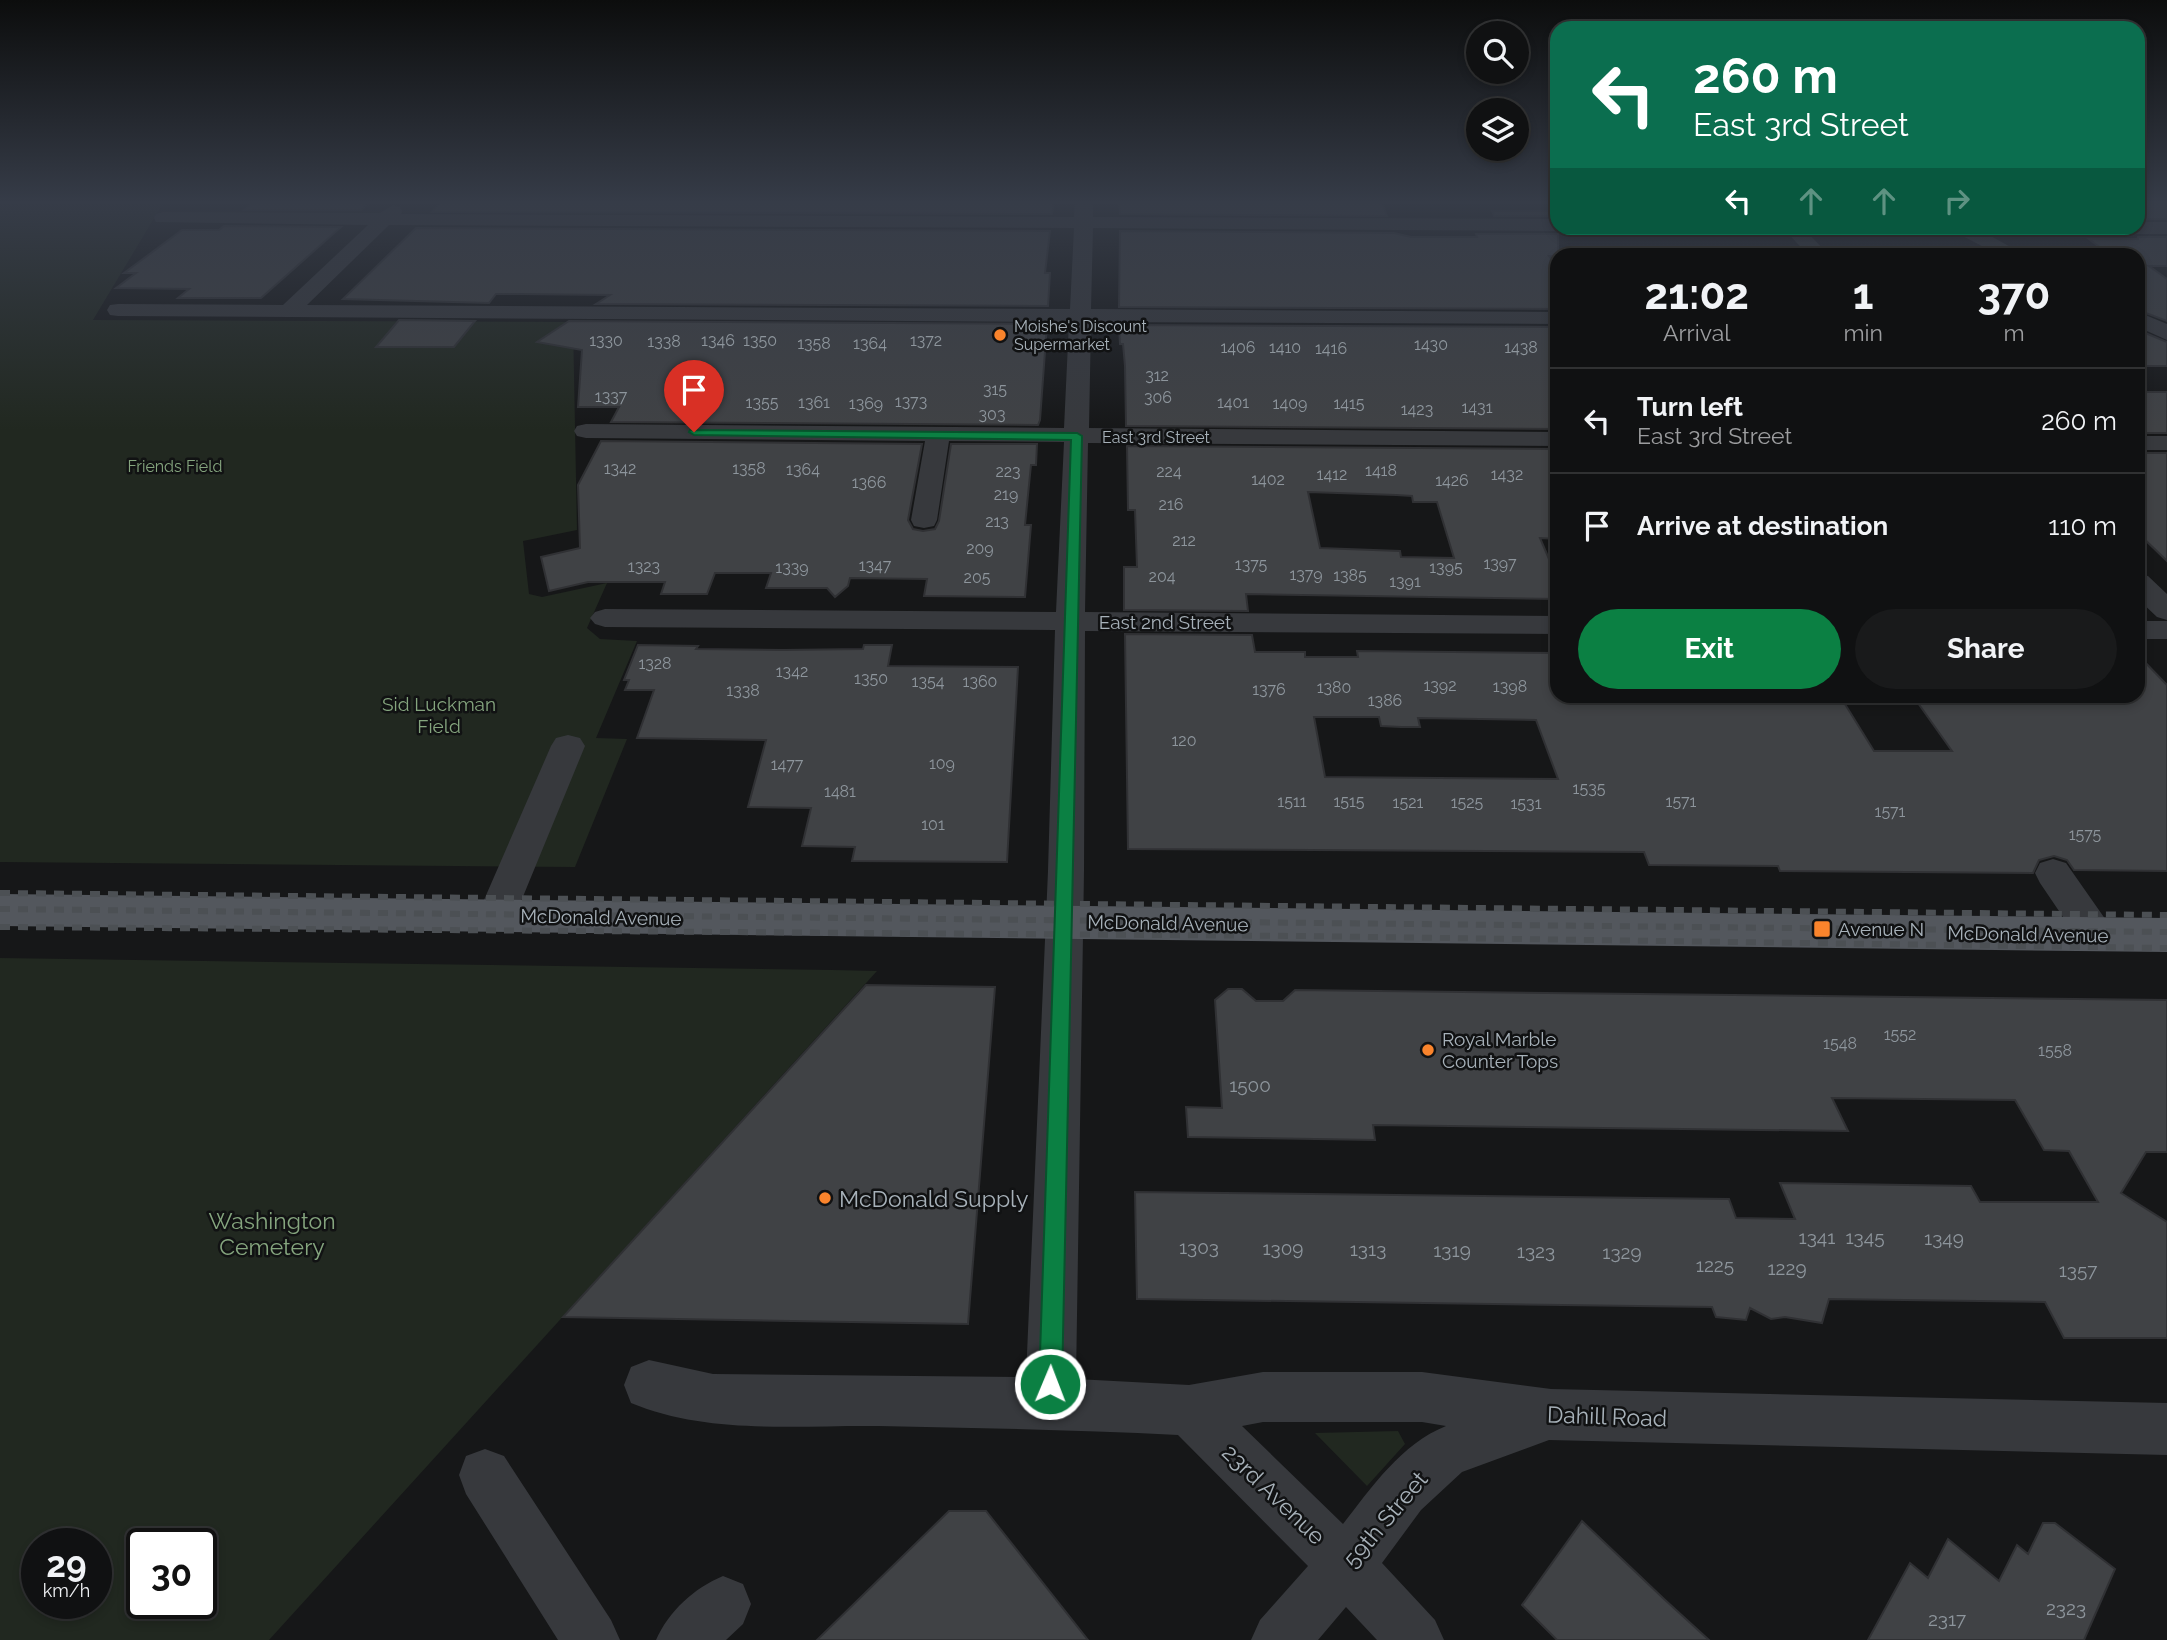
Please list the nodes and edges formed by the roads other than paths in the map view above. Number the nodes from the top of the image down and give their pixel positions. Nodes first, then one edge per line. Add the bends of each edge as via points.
1 (324, 277) edge
2 (1082, 277) edge
3 (118, 310) dead end
4 (289, 310) junction
5 (1081, 315) junction
6 (1550, 318) edge
7 (2148, 321) edge
8 (2167, 333) edge
9 (586, 431) dead end
10 (938, 435) junction
11 (1077, 436) junction
12 (1550, 439) edge
13 (2145, 443) edge
14 (2167, 443) edge
15 (924, 520) dead end
16 (2145, 589) edge
17 (2167, 611) edge
18 (604, 618) dead end
19 (1070, 621) junction
20 (1550, 625) edge
21 (2145, 630) edge
22 (2167, 630) edge
23 (568, 746) dead end
24 (2053, 873) dead end
25 (0, 910) edge
26 (496, 916) junction
27 (1064, 922) junction
28 (2095, 934) junction
29 (2167, 935) edge
30 (649, 1385) dead end
31 (1050, 1403) junction
32 (1189, 1410) junction
33 (1551, 1415) junction
34 (2167, 1429) edge
35 (485, 1475) dead end
36 (1346, 1565) junction
37 (591, 1640) edge
38 (1280, 1640) edge
39 (1415, 1640) edge

1 - 4 street
2 - 5 street
3 - 4 street
4 - 5 street
5 - 6 street
5 - 11 street
7 - 8 street
9 - 10 street, East 3rd Street
10 - 11 street, East 3rd Street
10 - 15 street
11 - 12 street, East 3rd Street
11 - 19 street
13 - 14 street
16 - 17 street
18 - 19 street, East 2nd Street
19 - 20 street, East 2nd Street
19 - 27 street
21 - 22 street
23 - 26 street
24 - 28 street
25 - 26 main road, McDonald Avenue
26 - 27 main road, McDonald Avenue
27 - 28 main road, McDonald Avenue
27 - 31 street
28 - 29 main road, McDonald Avenue
30 - 31 street, Dahill Road via 713,1399
31 - 32 street, Dahill Road
32 - 33 street, Dahill Road via 1264,1398 1422,1397
32 - 36 street, 23rd Avenue
33 - 34 street, Dahill Road
33 - 36 street, 59th Street via 1445,1452 1402,1491
35 - 37 street
36 - 38 street, 59th Street
36 - 39 street, 23rd Avenue

